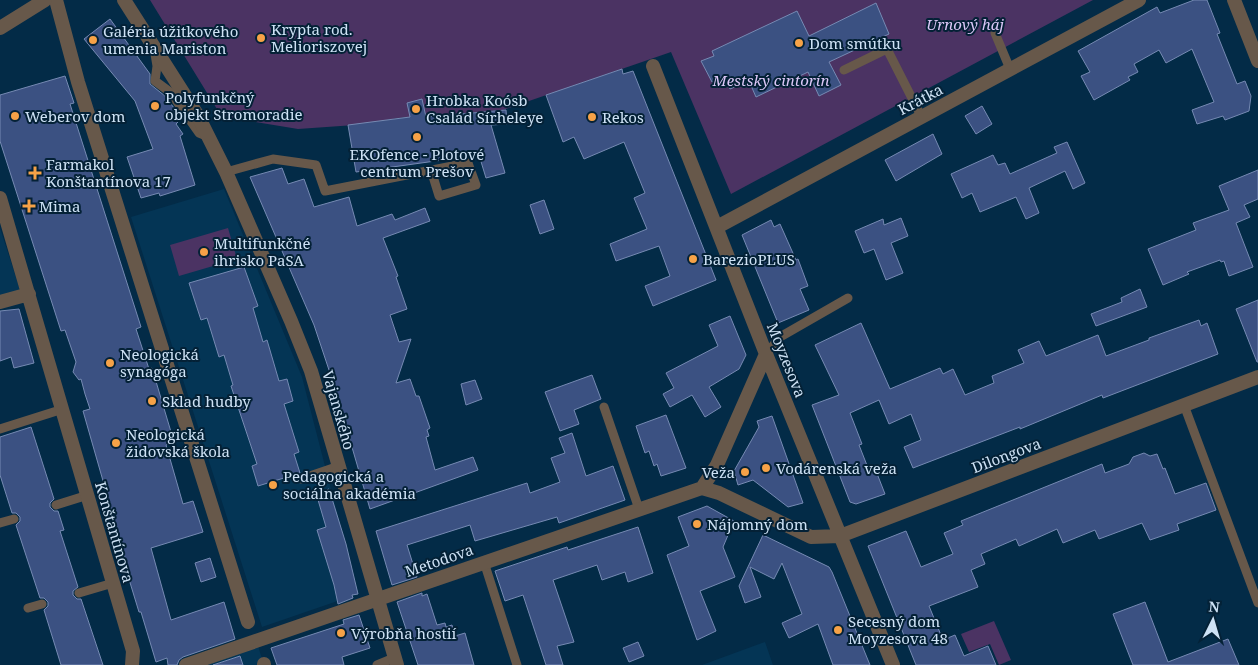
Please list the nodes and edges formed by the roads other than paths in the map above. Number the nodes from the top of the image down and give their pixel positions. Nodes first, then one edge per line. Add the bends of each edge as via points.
1 (45, 0) edge
2 (56, 0) edge
3 (124, 0) edge
4 (1139, 0) edge
5 (1234, 0) edge
6 (0, 28) edge
7 (996, 33) dead end
8 (1258, 61) edge
9 (653, 66) dead end
10 (1010, 69) junction
11 (844, 70) dead end
12 (922, 116) junction
13 (431, 170) junction
14 (226, 172) junction
15 (0, 198) edge
16 (717, 227) junction
17 (29, 294) junction
18 (848, 298) dead end
19 (0, 302) edge
20 (766, 354) junction
21 (1258, 377) edge
22 (1184, 405) junction
23 (604, 408) dead end
24 (63, 409) junction
25 (0, 429) edge
26 (338, 466) junction
27 (301, 479) dead end
28 (702, 488) junction
29 (88, 495) junction
30 (56, 506) dead end
31 (639, 509) junction
32 (14, 519) dead end
33 (0, 523) edge
34 (840, 536) junction
35 (484, 562) junction
36 (113, 583) junction
37 (80, 593) dead end
38 (377, 598) junction
39 (1258, 603) edge
40 (42, 604) dead end
41 (28, 608) dead end
42 (248, 622) dead end
43 (396, 661) edge
44 (132, 665) edge
45 (186, 665) edge
46 (377, 665) edge
47 (517, 665) edge
48 (893, 665) edge

1 - 6 street
2 - 42 street via 81,91
3 - 14 street, Vajanského via 198,116
4 - 10 street, Krátka
5 - 8 street
7 - 10 lane
9 - 16 street, Moyzesova
10 - 12 street, Krátka
11 - 12 lane via 887,49
12 - 16 street, Krátka
13 - 13 lane via 468,163 476,185 439,196
13 - 14 lane via 325,191 316,165 273,159
14 - 26 street, Vajanského via 311,371
15 - 17 street, Konštantínova
16 - 20 street, Moyzesova
17 - 19 street
17 - 24 street, Konštantínova
18 - 20 lane via 780,337
20 - 28 street via 716,465
20 - 34 street, Moyzesova
21 - 22 street, Dilongova
22 - 34 street, Dilongova
22 - 39 lane
23 - 31 lane
24 - 25 lane
24 - 29 street, Konštantínova
26 - 27 lane
26 - 38 street, Vajanského
28 - 31 street, Metodova
28 - 34 street, Dilongova via 812,537
29 - 30 lane
29 - 36 street, Konštantínova
31 - 35 street, Metodova
32 - 33 lane
34 - 48 street, Moyzesova
35 - 38 street, Metodova
35 - 47 lane
36 - 37 lane
36 - 44 street, Konštantínova via 133,652
38 - 43 street, Vajanského
38 - 45 street, Metodova
40 - 41 lane
43 - 46 lane

